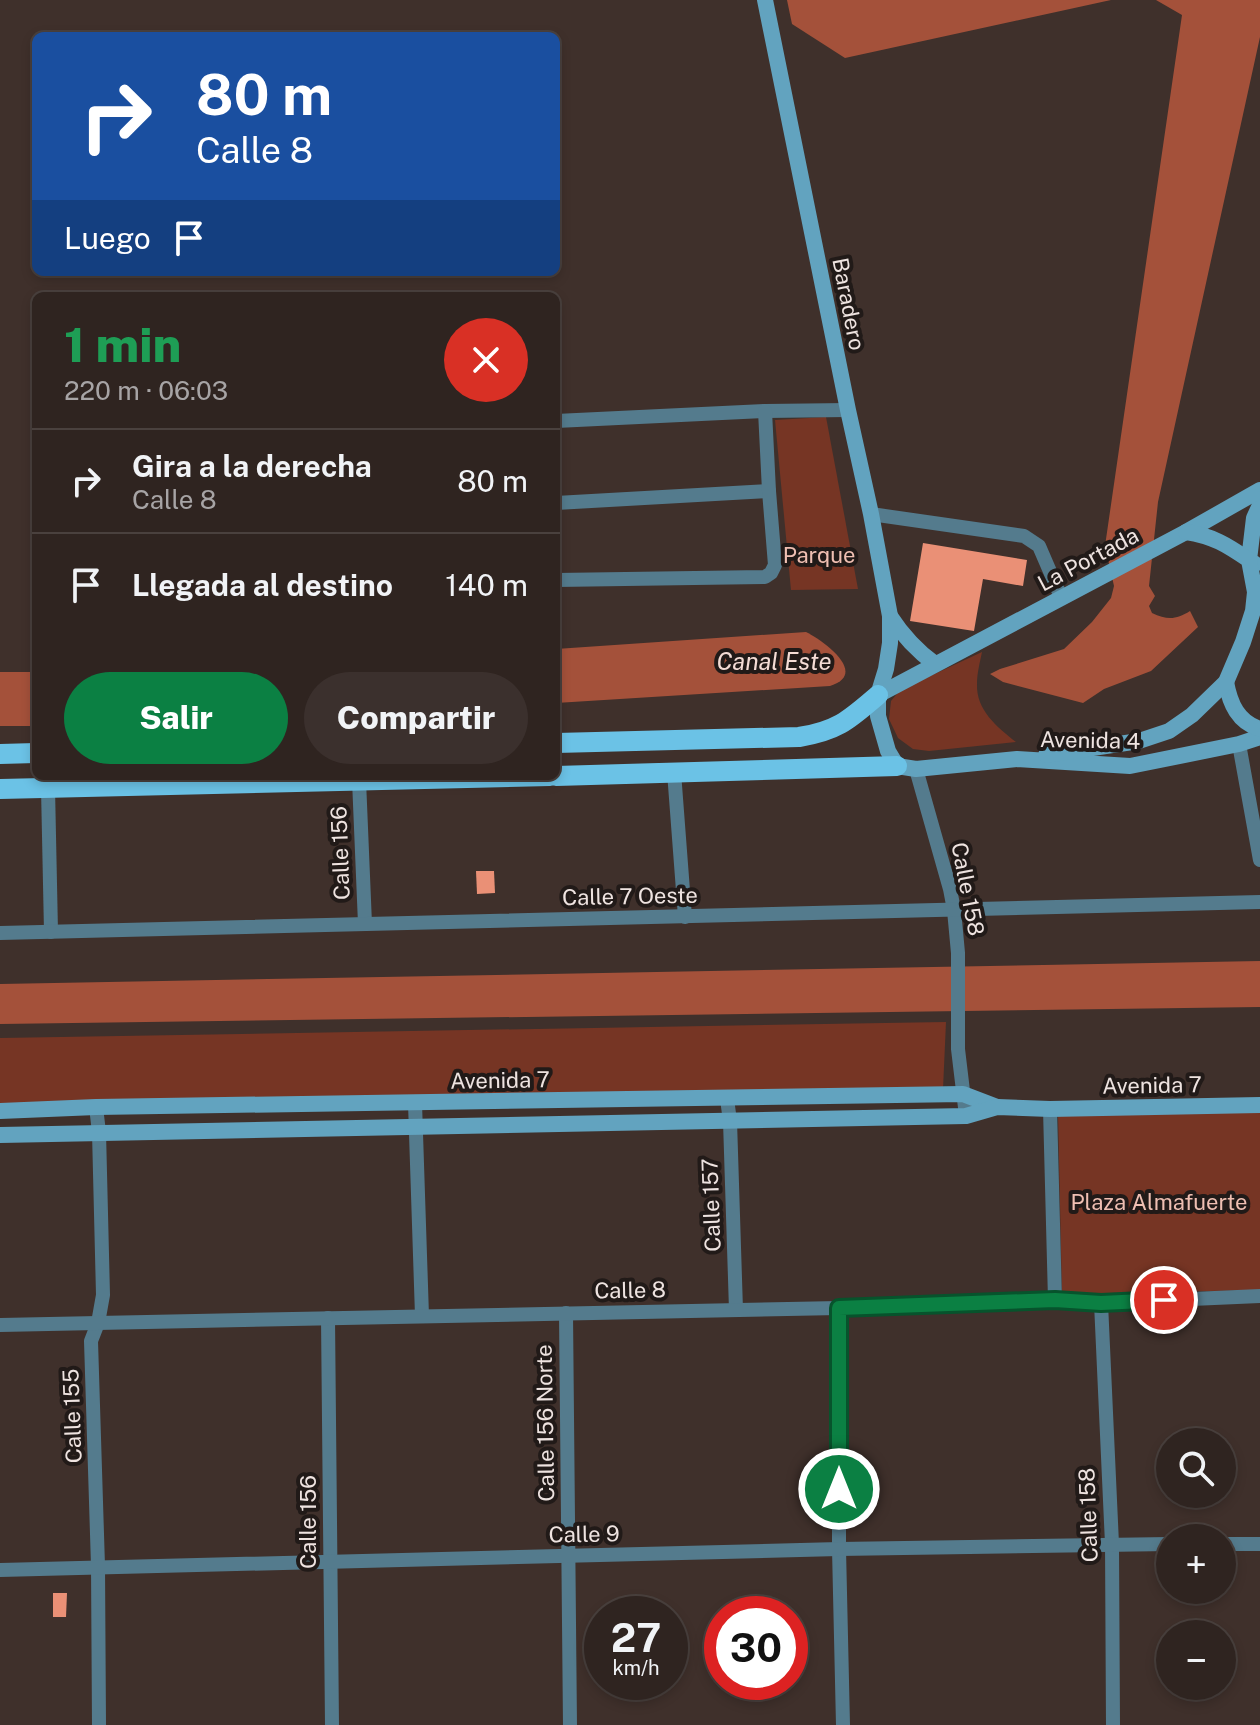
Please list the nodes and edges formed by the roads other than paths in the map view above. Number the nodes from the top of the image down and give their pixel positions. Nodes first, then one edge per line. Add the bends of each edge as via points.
1 (765, 0) edge
2 (848, 410) junction
3 (765, 411) junction
4 (560, 421) edge
5 (1260, 490) edge
6 (769, 491) junction
7 (560, 503) edge
8 (1260, 505) edge
9 (871, 514) junction
10 (1186, 532) junction
11 (1254, 563) edge
12 (560, 580) edge
13 (1061, 597) junction
14 (890, 616) junction
15 (1260, 633) edge
16 (1243, 642) junction
17 (935, 664) junction
18 (1226, 682) junction
19 (878, 695) junction
20 (1260, 729) edge
21 (1260, 737) edge
22 (560, 743) edge
23 (1239, 744) junction
24 (32, 753) edge
25 (0, 754) edge
26 (1017, 759) junction
27 (907, 768) junction
28 (674, 772) junction
29 (560, 776) edge
30 (359, 780) joint
31 (48, 788) junction
32 (0, 789) edge
33 (1260, 860) edge
34 (1260, 902) edge
35 (954, 910) junction
36 (685, 917) junction
37 (365, 924) junction
38 (51, 932) junction
39 (0, 933) edge
40 (963, 1094) junction
41 (727, 1099) junction
42 (415, 1103) junction
43 (1260, 1105) edge
44 (96, 1107) junction
45 (997, 1107) junction
46 (1050, 1109) junction
47 (0, 1111) edge
48 (966, 1116) junction
49 (730, 1121) junction
50 (416, 1126) junction
51 (99, 1132) junction
52 (0, 1135) edge
53 (1260, 1296) edge
54 (1055, 1300) junction
55 (1101, 1303) junction
56 (839, 1308) junction
57 (736, 1310) junction
58 (566, 1313) junction
59 (422, 1316) junction
60 (328, 1318) junction
61 (98, 1323) junction
62 (0, 1325) edge
63 (1112, 1544) junction
64 (1156, 1544) edge
65 (1236, 1544) edge
66 (1260, 1544) edge
67 (839, 1549) junction
68 (569, 1557) junction
69 (330, 1561) junction
70 (98, 1566) junction
71 (0, 1570) edge
72 (99, 1725) edge
73 (332, 1725) edge
74 (570, 1725) edge
75 (843, 1725) edge
76 (1113, 1725) edge

1 - 2 main road, Baradero
2 - 3 street
2 - 9 main road, Baradero
3 - 4 street
3 - 6 street
5 - 10 main road, La Portada
6 - 7 street
6 - 12 street via 775,565 765,577
8 - 11 main road via 1254,518
9 - 13 street via 1024,536 1039,546
9 - 14 main road, Baradero
10 - 11 main road via 1225,543
10 - 13 main road, La Portada
11 - 16 main road via 1253,611
13 - 17 main road, La Portada
14 - 17 main road, Baradero via 917,651
14 - 19 main road, Baradero via 888,656
15 - 16 main road
16 - 18 main road
17 - 19 main road, La Portada
18 - 20 main road via 1229,701 1240,717
18 - 26 main road via 1169,731 1139,741
19 - 22 main road via 836,728 799,737
19 - 27 main road via 888,751
21 - 23 main road, Avenida 4
23 - 26 main road, Avenida 4 via 1130,766
23 - 33 street
24 - 25 main road
26 - 27 main road, Avenida 4
27 - 28 main road
27 - 35 street, Calle 158
28 - 29 main road
28 - 36 street
30 - 31 main road
30 - 37 street, Calle 156
31 - 32 main road
31 - 38 street
34 - 35 street, Calle 7 Oeste
35 - 36 street, Calle 7 Oeste
35 - 40 street, Calle 158
36 - 37 street, Calle 7 Oeste
37 - 38 street, Calle 7 Oeste
38 - 39 street, Calle 7 Oeste
40 - 41 main road, Avenida 7
40 - 45 main road, Avenida 7
40 - 48 street, Calle 158
41 - 42 main road, Avenida 7
41 - 49 street, Calle 157
42 - 44 main road, Avenida 7
42 - 50 street
43 - 46 main road, Avenida 7
44 - 47 main road, Avenida 7
44 - 51 street, Calle 155
45 - 46 main road, Avenida 7
45 - 48 main road, Avenida 7
46 - 54 street
48 - 49 main road, Avenida 7
49 - 50 main road, Avenida 7
49 - 57 street, Calle 157
50 - 51 main road, Avenida 7
50 - 59 street
51 - 52 main road, Avenida 7
51 - 61 street, Calle 155 via 103,1295
53 - 55 street, Calle 8
54 - 55 street, Calle 8
54 - 56 street, Calle 8
55 - 63 street, Calle 158
56 - 57 street, Calle 8
56 - 67 street
57 - 58 street, Calle 8
58 - 59 street, Calle 8
58 - 68 street, Calle 156 Norte
59 - 60 street, Calle 8
60 - 61 street, Calle 8
60 - 69 street, Calle 156
61 - 62 street, Calle 8
61 - 70 street, Calle 155 via 91,1341
63 - 64 street, Calle 9
63 - 67 street, Calle 9
63 - 76 street, Calle 158
65 - 66 street
67 - 68 street, Calle 9
67 - 75 street
68 - 69 street, Calle 9
68 - 74 street, Calle 156 Norte
69 - 70 street, Calle 9
69 - 73 street, Calle 156
70 - 71 street, Calle 9
70 - 72 street, Calle 155

